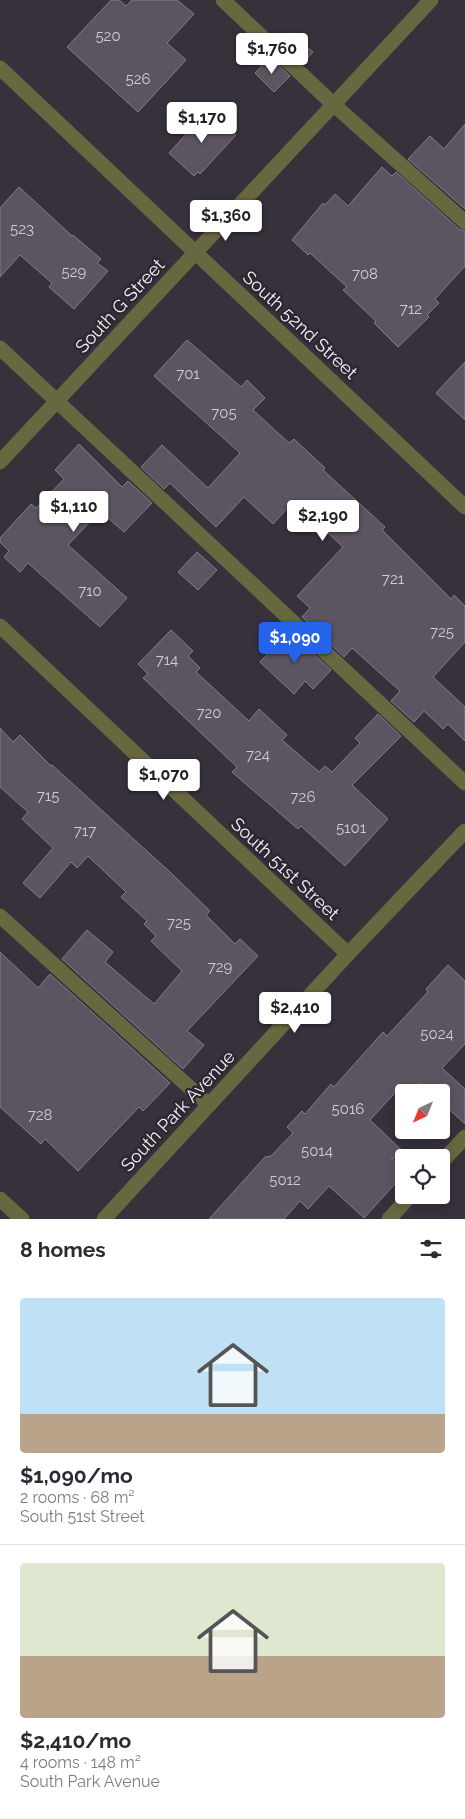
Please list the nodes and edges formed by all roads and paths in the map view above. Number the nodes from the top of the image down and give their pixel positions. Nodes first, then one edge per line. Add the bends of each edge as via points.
1 (223, 0) edge
2 (430, 0) edge
3 (0, 68) edge
4 (334, 104) junction
5 (465, 222) edge
6 (196, 252) junction
7 (0, 348) edge
8 (57, 402) junction
9 (0, 462) edge
10 (465, 507) edge
11 (0, 626) edge
12 (465, 782) edge
13 (465, 830) edge
14 (0, 916) edge
15 (348, 954) junction
16 (209, 1105) junction
17 (465, 1137) edge
18 (450, 1153) edge
19 (0, 1199) edge
20 (403, 1204) edge
21 (22, 1219) edge
22 (104, 1219) edge
23 (389, 1219) edge

1 - 4 street
2 - 4 street, South G Street
3 - 6 street, South 52nd Street
4 - 5 street
4 - 6 street, South G Street
6 - 8 street, South G Street
6 - 10 street, South 52nd Street
7 - 8 street
8 - 9 street, South G Street
8 - 12 street
11 - 15 street, South 51st Street
13 - 15 street, South Park Avenue
14 - 16 street
15 - 16 street, South Park Avenue
16 - 22 street, South Park Avenue
17 - 18 street
19 - 21 street
20 - 23 street

